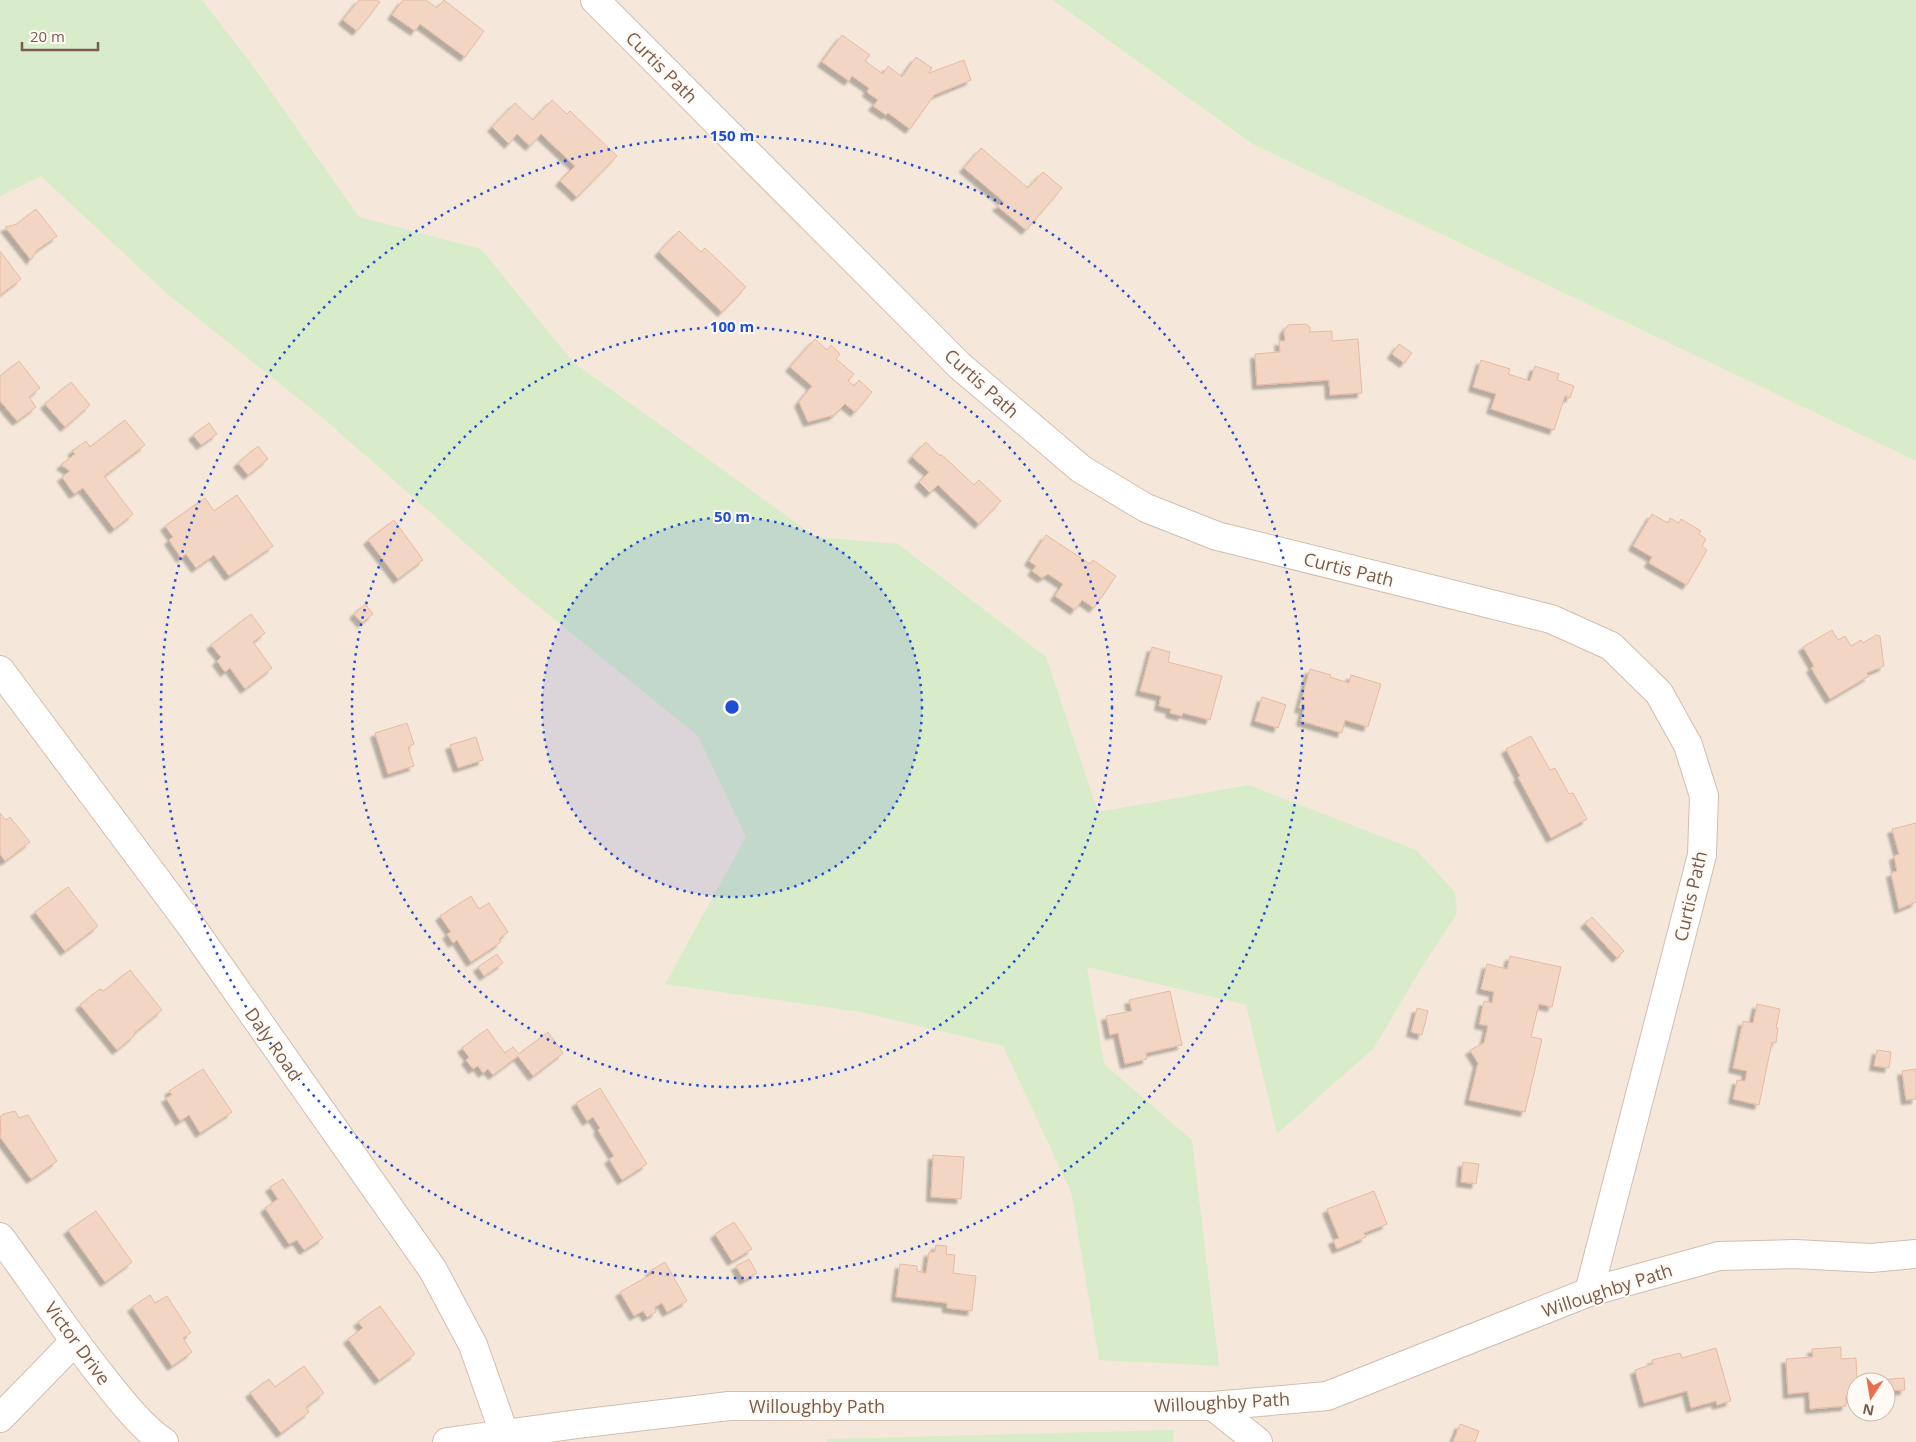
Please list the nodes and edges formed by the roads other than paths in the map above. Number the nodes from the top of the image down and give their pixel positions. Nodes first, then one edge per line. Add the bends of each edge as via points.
1 (595, 0) edge
2 (0, 670) edge
3 (0, 1237) edge
4 (1916, 1254) edge
5 (1589, 1292) junction
6 (74, 1342) junction
7 (1213, 1406) junction
8 (0, 1418) edge
9 (504, 1438) edge
10 (164, 1442) edge
11 (447, 1442) edge
12 (1258, 1442) edge

1 - 5 street, Curtis Path via 960,366 1080,469 1146,508 1216,536 1551,619 1611,646 1659,692 1688,745 1704,796 1702,855
2 - 9 street, Daly Road via 189,923 433,1270 472,1346
3 - 6 street, Victor Drive
4 - 5 street, Willoughby Path via 1871,1258 1795,1254 1719,1256
5 - 7 street, Willoughby Path via 1327,1396
6 - 8 street
6 - 10 street, Victor Drive via 124,1404
7 - 9 street, Willoughby Path via 729,1406
7 - 12 street
9 - 11 street, Willoughby Path

